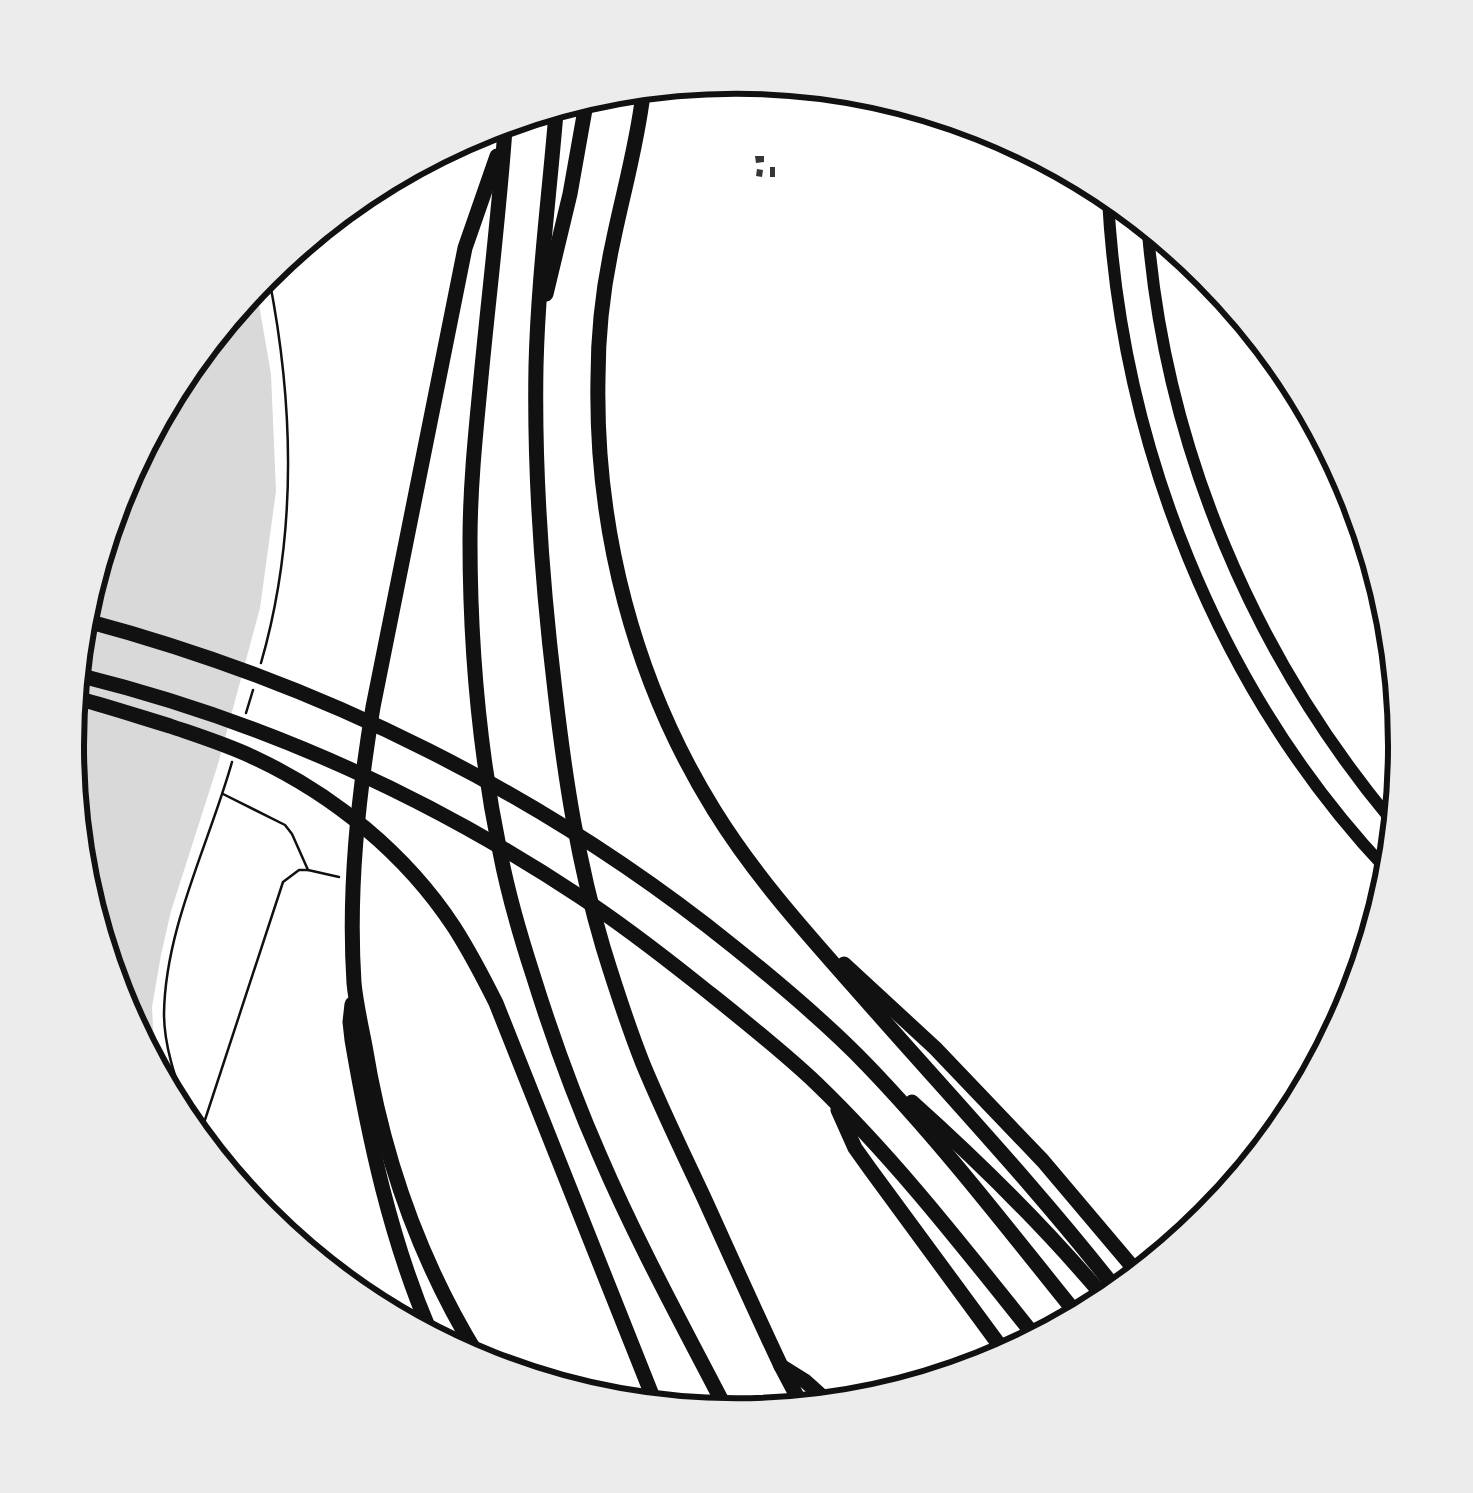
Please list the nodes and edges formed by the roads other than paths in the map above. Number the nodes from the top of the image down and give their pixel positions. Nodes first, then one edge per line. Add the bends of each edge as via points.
1 (641, 101) edge
2 (584, 112) edge
3 (555, 120) edge
4 (505, 136) edge
5 (503, 137) edge
6 (1109, 211) edge
7 (1149, 241) edge
8 (538, 319) junction
9 (95, 623) edge
10 (87, 677) edge
11 (85, 700) edge
12 (1386, 813) edge
13 (1379, 861) edge
14 (820, 948) junction
15 (355, 985) junction
16 (868, 1066) junction
17 (835, 1102) junction
18 (1132, 1265) edge
19 (1109, 1282) edge
20 (1098, 1290) edge
21 (1071, 1307) edge
22 (426, 1321) edge
23 (1029, 1330) edge
24 (469, 1342) edge
25 (999, 1344) edge
26 (781, 1366) junction
27 (652, 1394) edge
28 (820, 1394) edge
29 (797, 1396) edge
30 (721, 1399) edge

1 - 14 highway via 602,305 598,374 599,450 615,563 635,636 661,708 694,776 734,841
2 - 8 highway via 561,236
3 - 8 highway
4 - 30 highway via 473,457 470,537 476,697 486,777 500,855 519,931 571,1086 600,1157
5 - 15 highway via 464,248 363,765 353,881
6 - 13 main road via 1114,272 1131,374 1154,465 1192,568 1240,666 1282,736 1313,782
7 - 12 main road via 1160,325 1176,398 1196,470 1229,558 1292,682 1345,762
8 - 26 highway via 536,427 540,547 563,761 579,853 602,944 642,1062
9 - 16 highway via 239,668 336,706 430,750 522,800 610,855 695,915 776,981
10 - 17 highway via 223,718 317,754 407,796 495,844 580,897 661,955 739,1017
11 - 27 highway via 214,741 294,778 365,828 427,891 454,926 492,995
14 - 18 highway via 850,969 935,1048 1043,1161
14 - 19 highway via 1023,1176
15 - 22 highway via 351,1029 372,1148 398,1246
15 - 24 highway via 371,1082 398,1187 439,1288
16 - 20 highway via 923,1112 998,1183
16 - 21 highway via 962,1173
17 - 23 highway via 916,1189
17 - 25 highway via 855,1148
26 - 28 highway
26 - 29 highway

